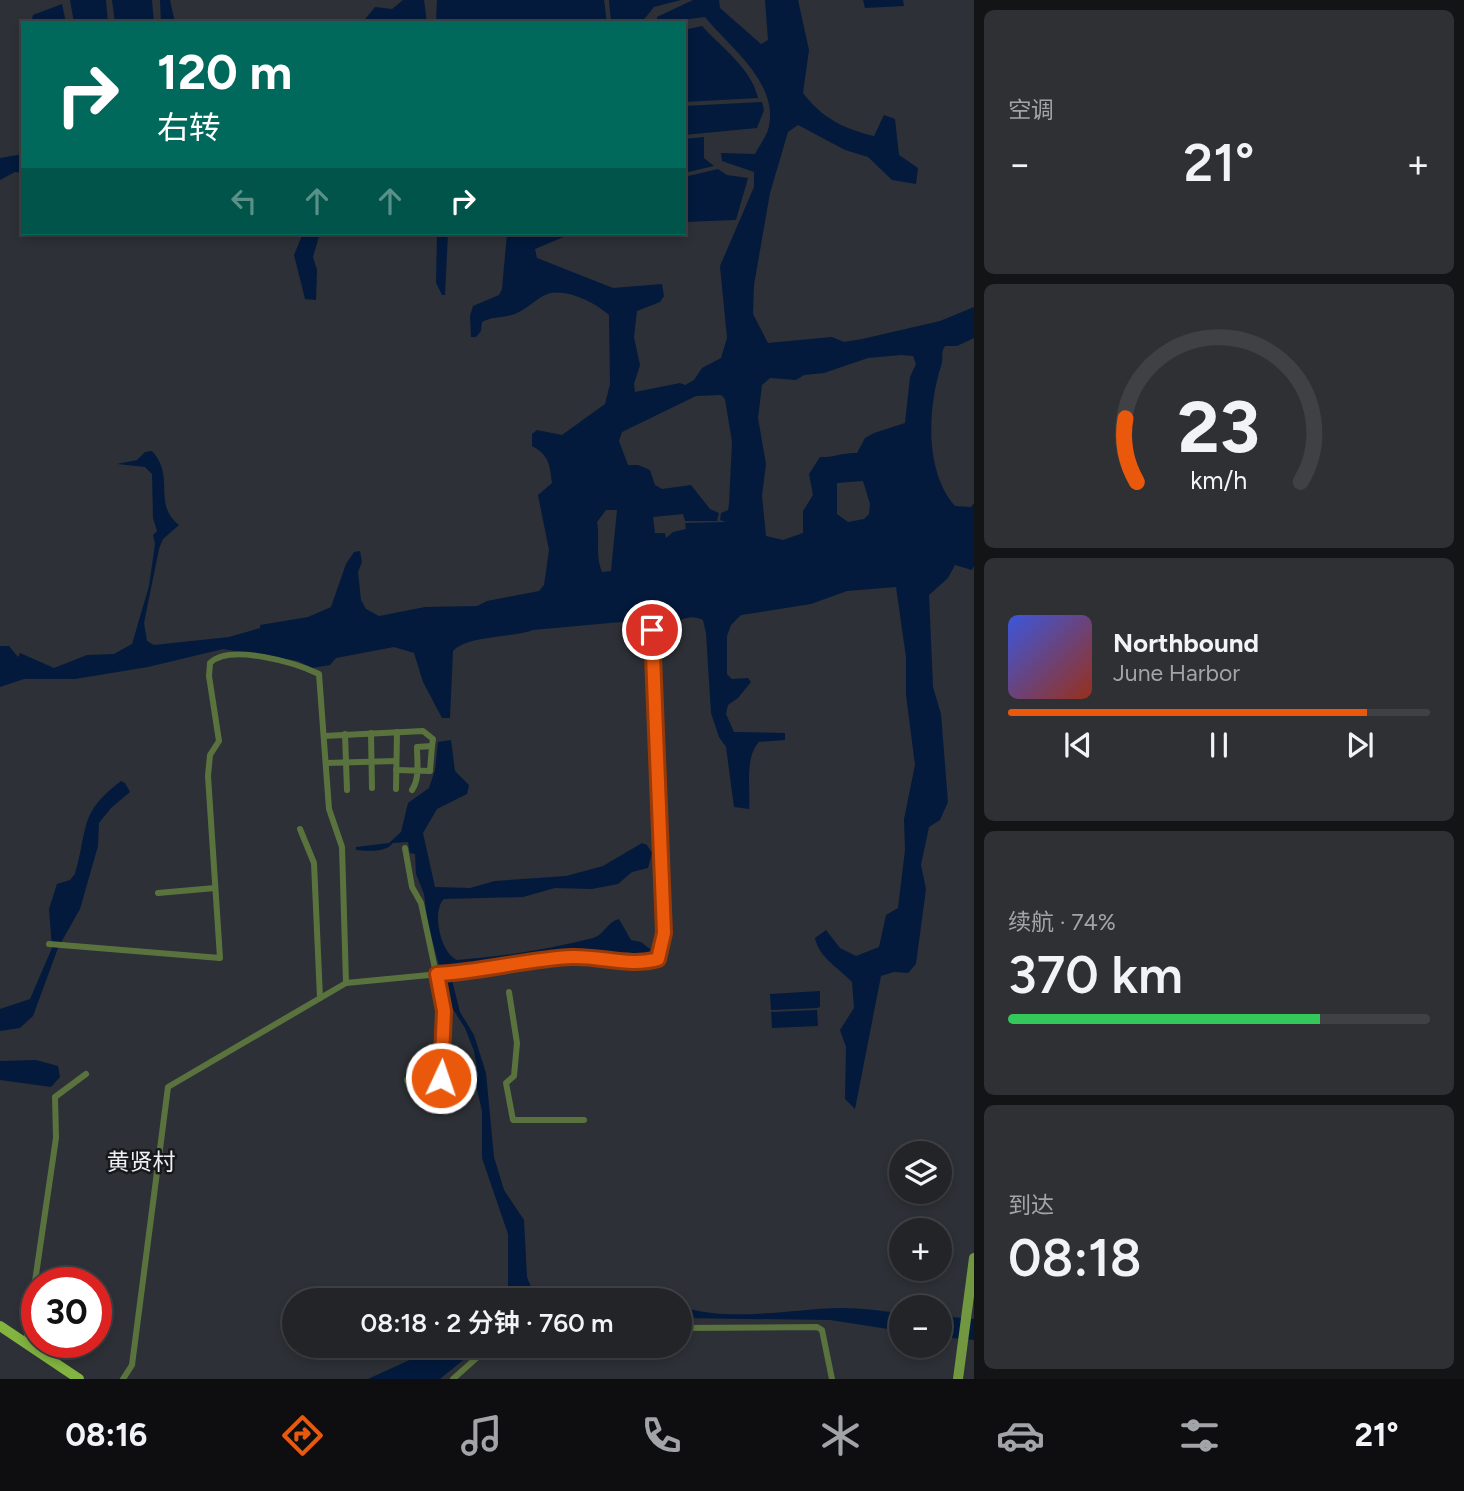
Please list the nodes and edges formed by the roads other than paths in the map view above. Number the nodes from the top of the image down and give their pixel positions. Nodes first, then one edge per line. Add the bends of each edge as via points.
1 (652, 630) dead end
2 (397, 732) junction
3 (371, 733) junction
4 (345, 734) junction
5 (324, 736) junction
6 (432, 747) junction
7 (346, 761) junction
8 (371, 761) junction
9 (396, 761) junction
10 (326, 763) junction
11 (396, 770) junction
12 (418, 771) junction
13 (372, 788) dead end
14 (396, 789) dead end
15 (347, 790) dead end
16 (412, 790) dead end
17 (300, 829) dead end
18 (405, 848) dead end
19 (215, 888) junction
20 (159, 893) dead end
21 (50, 944) dead end
22 (439, 974) junction
23 (346, 983) junction
24 (509, 992) dead end
25 (320, 998) junction
26 (86, 1074) dead end
27 (407, 1080) dead end
28 (584, 1120) dead end
29 (974, 1258) edge
30 (37, 1267) edge
31 (0, 1326) edge
32 (692, 1328) edge
33 (0, 1332) edge
34 (477, 1358) edge
35 (70, 1379) edge
36 (79, 1379) edge
37 (123, 1379) edge
38 (453, 1379) edge
39 (832, 1379) edge
40 (958, 1379) edge

1 - 22 street via 664,933 658,959 638,965 569,957
2 - 3 street
2 - 6 street via 423,731 433,739
2 - 9 street
3 - 4 street
3 - 8 street
4 - 5 street
4 - 7 street
5 - 10 street
5 - 19 street via 319,674 257,656 211,661 219,741 210,755 208,776
6 - 12 street via 430,771
6 - 12 street via 417,747
7 - 8 street
7 - 10 street
7 - 15 street
8 - 9 street
8 - 13 street
9 - 11 street
10 - 23 street via 329,808 342,847
11 - 12 street
11 - 14 street
12 - 16 street
17 - 25 street via 314,863
18 - 22 street
19 - 20 street
19 - 21 street via 220,958
22 - 23 street
22 - 27 street via 444,1011 441,1078
23 - 25 street
24 - 28 street via 517,1043 514,1076 506,1083 513,1120
25 - 37 street via 168,1087 132,1365
26 - 30 street via 55,1097 56,1138
29 - 40 street
31 - 36 main road
32 - 39 street via 817,1327 822,1330
33 - 35 main road
34 - 38 street

